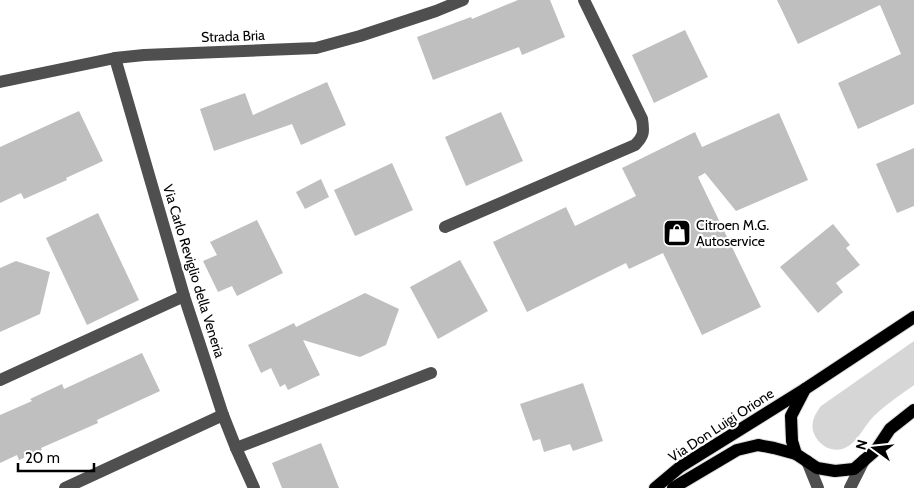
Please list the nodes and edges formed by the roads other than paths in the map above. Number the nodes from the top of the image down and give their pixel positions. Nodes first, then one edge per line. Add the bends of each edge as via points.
1 (463, 0) edge
2 (584, 0) edge
3 (116, 58) junction
4 (0, 82) edge
5 (446, 226) dead end
6 (184, 296) junction
7 (914, 317) edge
8 (431, 373) dead end
9 (0, 380) edge
10 (805, 389) junction
11 (914, 410) edge
12 (223, 415) junction
13 (236, 448) junction
14 (801, 458) junction
15 (864, 460) junction
16 (65, 488) edge
17 (254, 488) edge
18 (655, 488) edge
19 (673, 488) edge
20 (818, 488) edge
21 (850, 488) edge

1 - 3 street, Strada Bria via 316,48
2 - 5 street via 642,119 642,138 635,145
3 - 4 street, Strada Bria
3 - 6 street, Via Carlo Reviglio della Veneria
6 - 9 street
6 - 12 street, Via Carlo Reviglio della Veneria
7 - 10 main road, Via Don Luigi Orione
8 - 13 street
10 - 14 main road, Via Don Luigi Orione via 791,416 792,441
10 - 18 main road, Via Don Luigi Orione via 680,468
11 - 15 main road, Via Don Luigi Orione via 890,429 876,450
12 - 13 street, Via Carlo Reviglio della Veneria
12 - 16 street
13 - 17 street, Via Carlo Reviglio della Veneria
14 - 15 main road, Via Don Luigi Orione via 817,468 835,471 854,469
14 - 19 main road, Via Don Luigi Orione via 758,445 737,450
14 - 20 street
15 - 21 street

